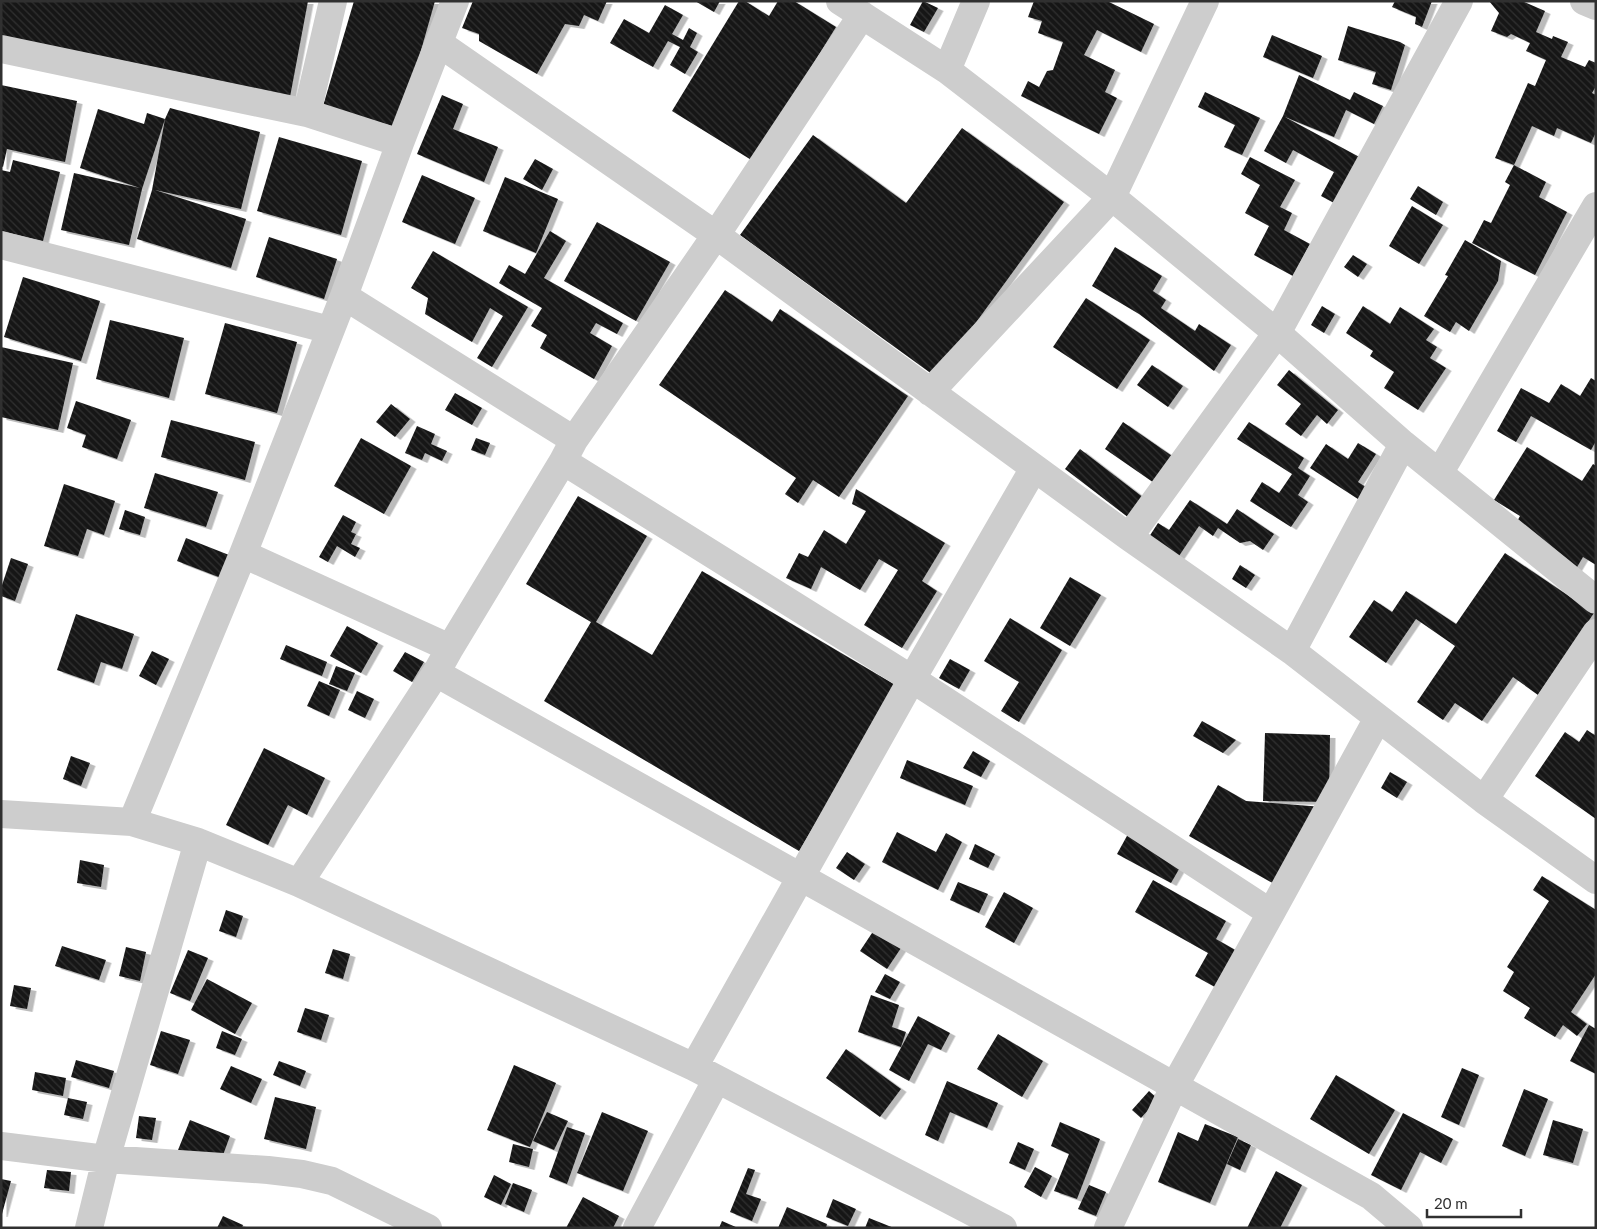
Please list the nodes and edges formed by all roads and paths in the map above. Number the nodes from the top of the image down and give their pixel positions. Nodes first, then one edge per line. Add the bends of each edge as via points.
1 (333, 1) edge
2 (455, 1) edge
3 (976, 1) edge
4 (1205, 1) edge
5 (1459, 1) edge
6 (1584, 1) edge
7 (1596, 6) edge
8 (851, 8) edge
9 (440, 44) junction
10 (1, 49) edge
11 (947, 70) junction
12 (307, 113) junction
13 (400, 143) junction
14 (1112, 197) junction
15 (1596, 206) edge
16 (716, 235) junction
17 (1, 245) edge
18 (344, 296) junction
19 (330, 330) junction
20 (1277, 333) junction
21 (930, 392) junction
22 (1404, 444) junction
23 (569, 450) junction
24 (1034, 468) junction
25 (1440, 472) junction
26 (1129, 537) junction
27 (243, 554) junction
28 (1596, 600) edge
29 (1596, 633) edge
30 (450, 648) junction
31 (1292, 651) junction
32 (436, 673) junction
33 (912, 679) junction
34 (1378, 718) junction
35 (1484, 800) junction
36 (1, 814) edge
37 (132, 822) junction
38 (198, 842) junction
39 (800, 878) junction
40 (1596, 880) edge
41 (299, 883) junction
42 (1272, 913) junction
43 (694, 1067) junction
44 (718, 1079) junction
45 (1174, 1087) junction
46 (1, 1146) edge
47 (106, 1159) junction
48 (89, 1228) edge
49 (428, 1228) edge
50 (637, 1228) edge
51 (1003, 1228) edge
52 (1108, 1228) edge
53 (1409, 1228) edge

1 - 12 street
2 - 9 street
3 - 11 street
4 - 14 street
5 - 20 street
6 - 7 street
8 - 11 street
8 - 16 street
9 - 13 street
9 - 16 street
10 - 12 street
11 - 14 street
12 - 13 street
13 - 18 street
14 - 20 street
14 - 21 street
15 - 25 street
16 - 21 street
16 - 23 street
17 - 19 street
18 - 19 street
18 - 23 street
19 - 27 street
20 - 22 street
20 - 26 street
21 - 24 street
22 - 25 street
22 - 31 street
23 - 30 street
23 - 33 street
24 - 26 street
24 - 33 street
25 - 28 street
26 - 31 street
27 - 30 street
27 - 37 street
29 - 35 street
30 - 32 street
31 - 34 street
32 - 39 street
32 - 41 street
33 - 39 street
33 - 42 street
34 - 35 street
34 - 42 street
35 - 40 street
36 - 37 street
37 - 38 street
38 - 41 street
38 - 47 street
39 - 43 street
39 - 45 street
41 - 43 street
42 - 45 street
43 - 44 street
44 - 50 street
44 - 51 street
45 - 52 street
45 - 53 street via 1371,1196
46 - 47 street
47 - 48 street
47 - 49 street via 302,1174 332,1181

